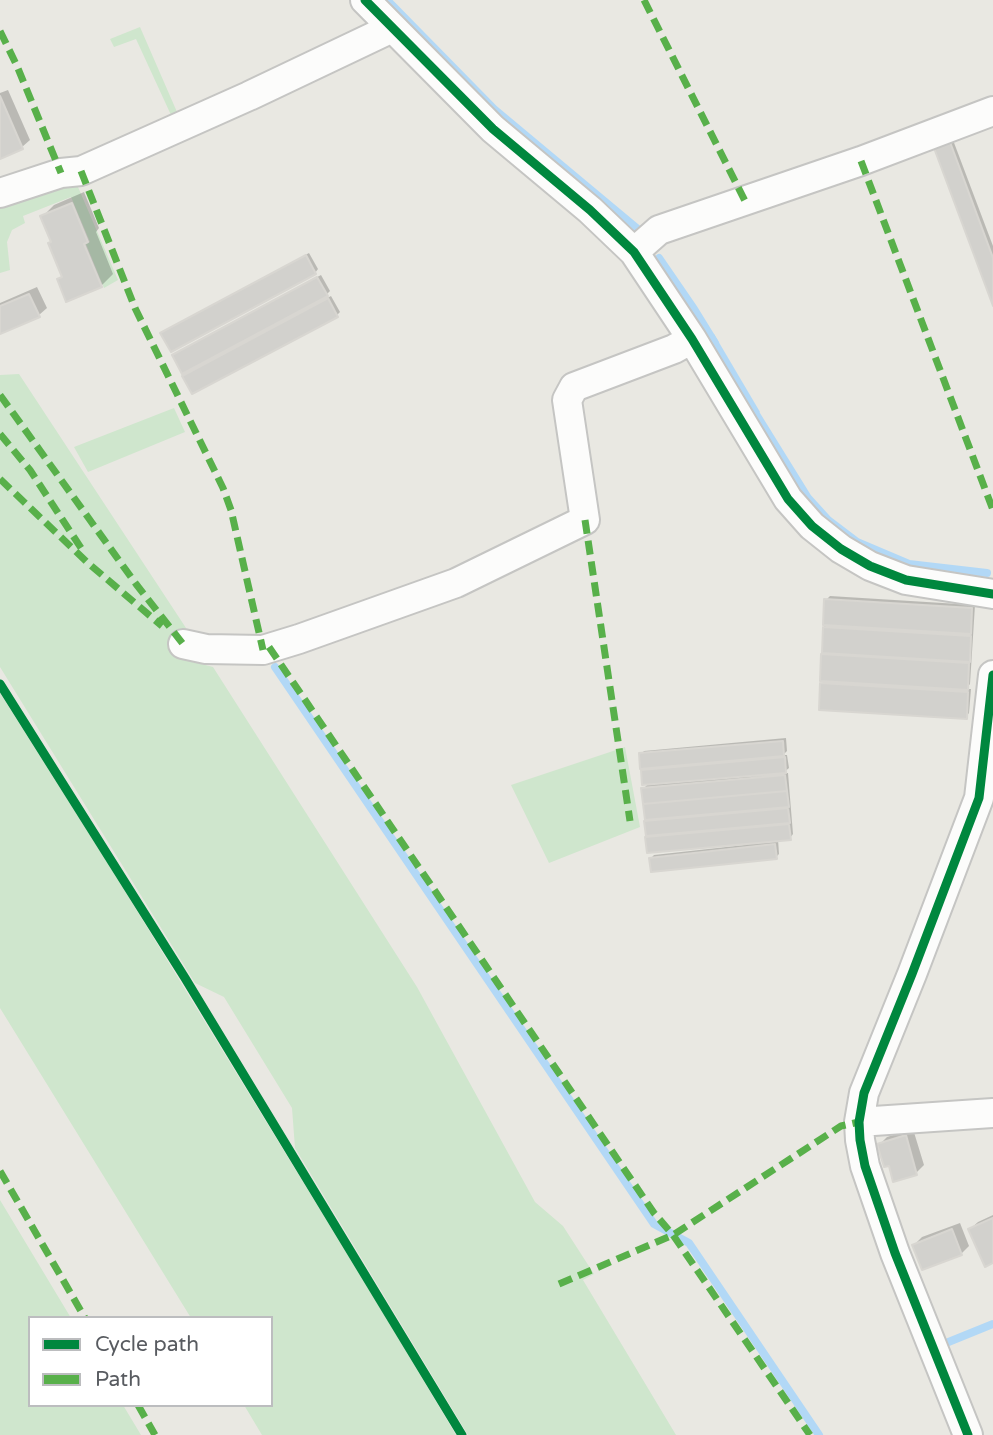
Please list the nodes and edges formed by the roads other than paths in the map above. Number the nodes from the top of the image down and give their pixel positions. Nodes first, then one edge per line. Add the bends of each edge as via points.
1 (365, 0) edge
2 (392, 28) junction
3 (993, 111) edge
4 (0, 193) edge
5 (634, 252) junction
6 (692, 339) junction
7 (993, 594) edge
8 (183, 644) dead end
9 (993, 675) edge
10 (993, 1113) edge
11 (859, 1122) junction
12 (968, 1435) edge

1 - 2 street
2 - 4 street via 81,171
2 - 5 street via 493,130
3 - 5 street via 659,230
5 - 6 street
6 - 7 street via 788,499 812,526 870,566 906,579
6 - 8 street via 574,387 567,400 586,520 456,583 299,639 263,650
9 - 11 street via 979,798 864,1093
10 - 11 street
11 - 12 street via 865,1166 895,1253

